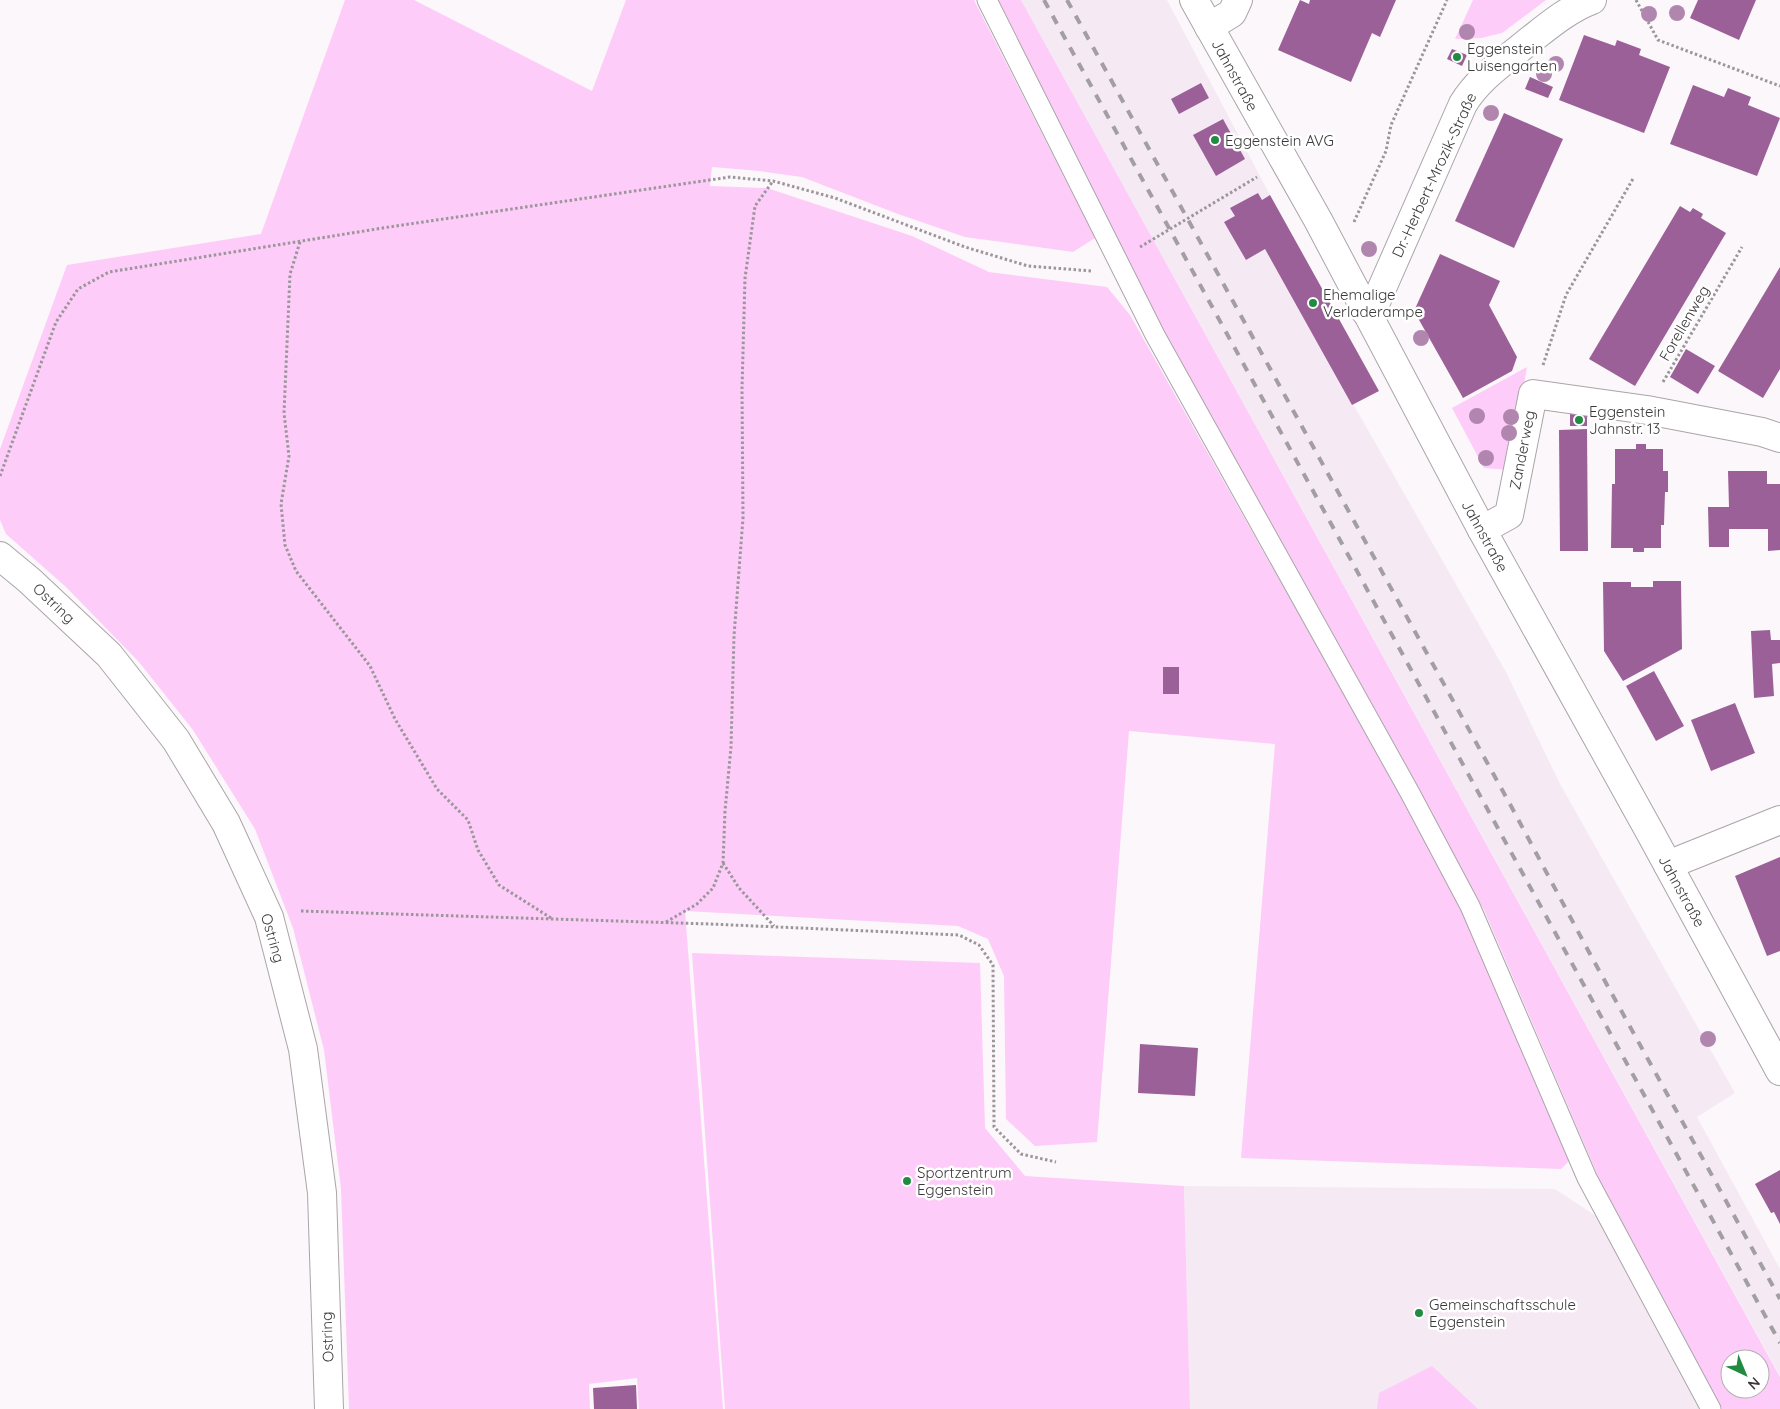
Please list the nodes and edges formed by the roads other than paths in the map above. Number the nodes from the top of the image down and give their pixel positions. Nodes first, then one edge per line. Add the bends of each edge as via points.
1 (987, 0) edge
2 (1194, 0) edge
3 (1238, 0) edge
4 (1592, 0) edge
5 (1208, 27) junction
6 (1365, 311) junction
7 (1780, 438) edge
8 (1482, 530) junction
9 (0, 556) edge
10 (1780, 820) edge
11 (1668, 865) junction
12 (1780, 1071) edge
13 (329, 1409) edge
14 (1710, 1409) edge

1 - 14 lane via 1160,344 1470,906 1587,1178
2 - 5 street, Jahnstraße
3 - 5 street via 1232,13
4 - 6 street, Dr.-Herbert-Mrozik-Straße via 1561,16 1472,90 1375,304
5 - 6 street, Jahnstraße
6 - 8 street, Jahnstraße
7 - 8 street, Zanderweg via 1647,410 1533,394 1509,515
8 - 11 street, Jahnstraße
9 - 13 street, Ostring via 109,655 176,740 226,823 269,917 303,1049 322,1193
10 - 11 street
11 - 12 street, Jahnstraße

